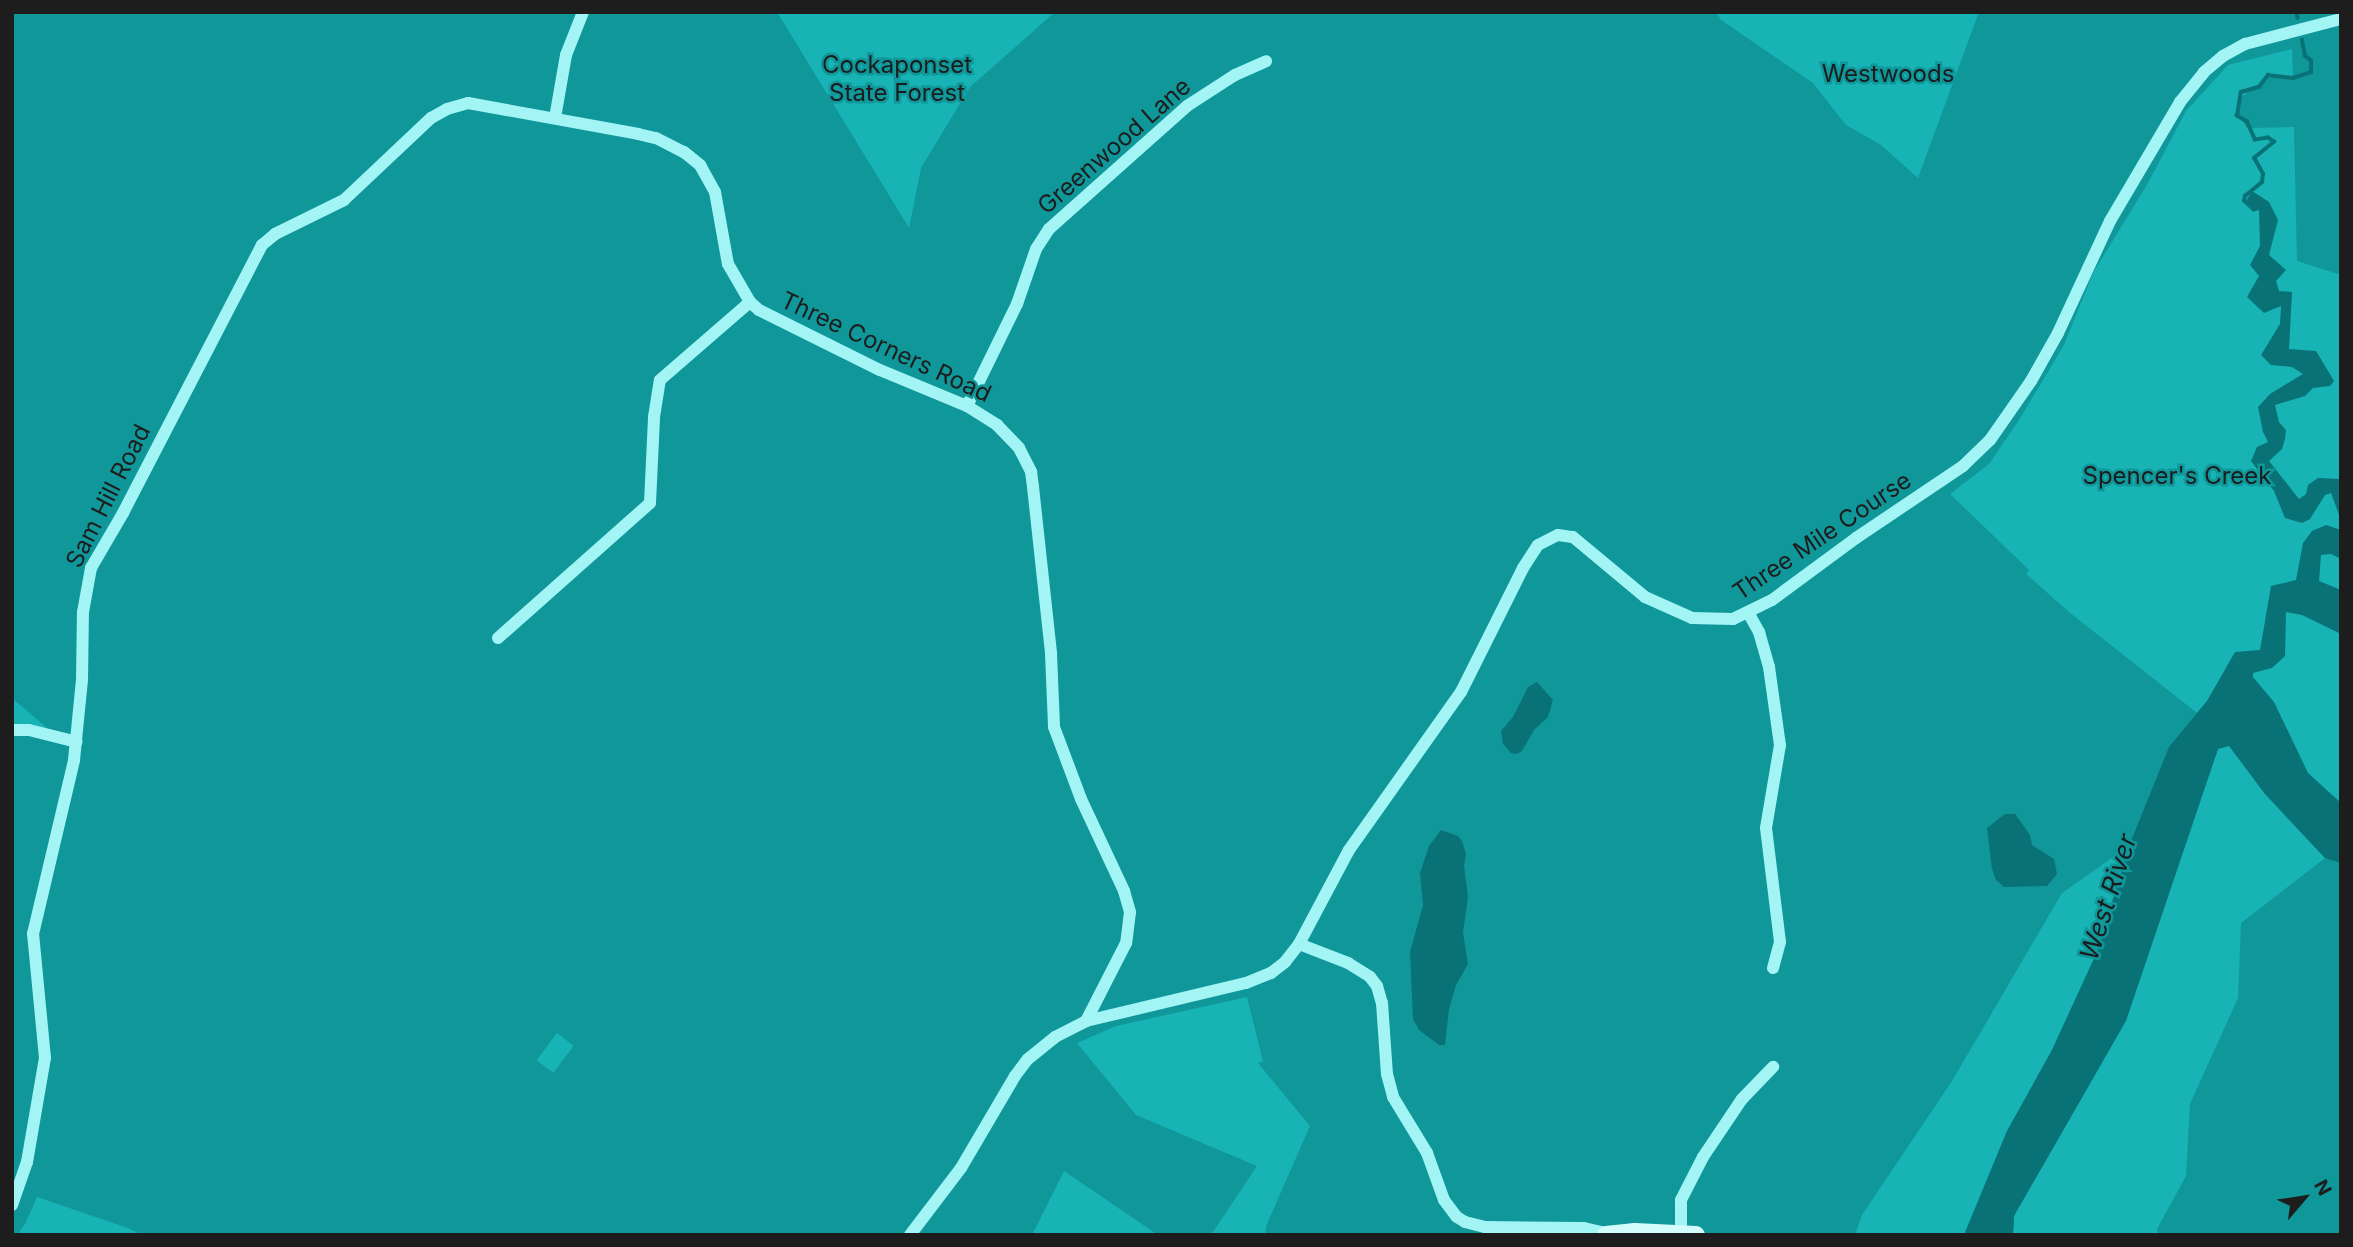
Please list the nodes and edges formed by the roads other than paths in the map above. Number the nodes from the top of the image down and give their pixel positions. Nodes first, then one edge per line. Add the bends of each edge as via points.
1 (583, 12) edge
2 (2341, 19) edge
3 (1266, 61) dead end
4 (555, 118) junction
5 (750, 302) junction
6 (967, 406) junction
7 (1749, 614) junction
8 (498, 638) dead end
9 (12, 730) edge
10 (77, 742) junction
11 (1299, 944) junction
12 (1773, 968) dead end
13 (1087, 1021) junction
14 (1773, 1067) dead end
15 (12, 1205) edge
16 (1608, 1234) edge
17 (1688, 1234) edge
18 (910, 1235) edge

1 - 4 street via 566,55
2 - 7 street, Three Mile Course via 2245,44 2204,72 2180,102 2110,221 2058,333 1990,440 1963,466
3 - 6 street, Greenwood Lane via 1187,106 1049,229
4 - 5 street, Three Corners Road via 656,138 700,165 719,205 728,264
4 - 10 street, Sam Hill Road via 468,103 447,108 344,200 262,245 91,568 83,612
5 - 6 street, Three Corners Road via 880,370
5 - 8 street via 660,380 650,503
6 - 13 street, Three Corners Road via 1012,440 1031,472 1051,654 1054,727 1130,912 1126,943
7 - 11 street, Three Mile Course via 1720,622 1676,613 1637,591 1573,537 1558,535 1543,541 1523,568 1461,692 1349,850
7 - 12 street via 1769,667 1780,745 1766,828 1780,942
9 - 10 street
10 - 15 street, Sam Hill Road via 33,934 45,1058 29,1153
11 - 13 street via 1279,968 1260,979
11 - 16 street via 1348,963 1377,986 1393,1097 1427,1153 1444,1200 1457,1217 1486,1227 1584,1228
13 - 18 street via 1055,1037 1021,1068 961,1168
14 - 17 street via 1742,1099 1709,1145 1681,1200
16 - 17 main road

